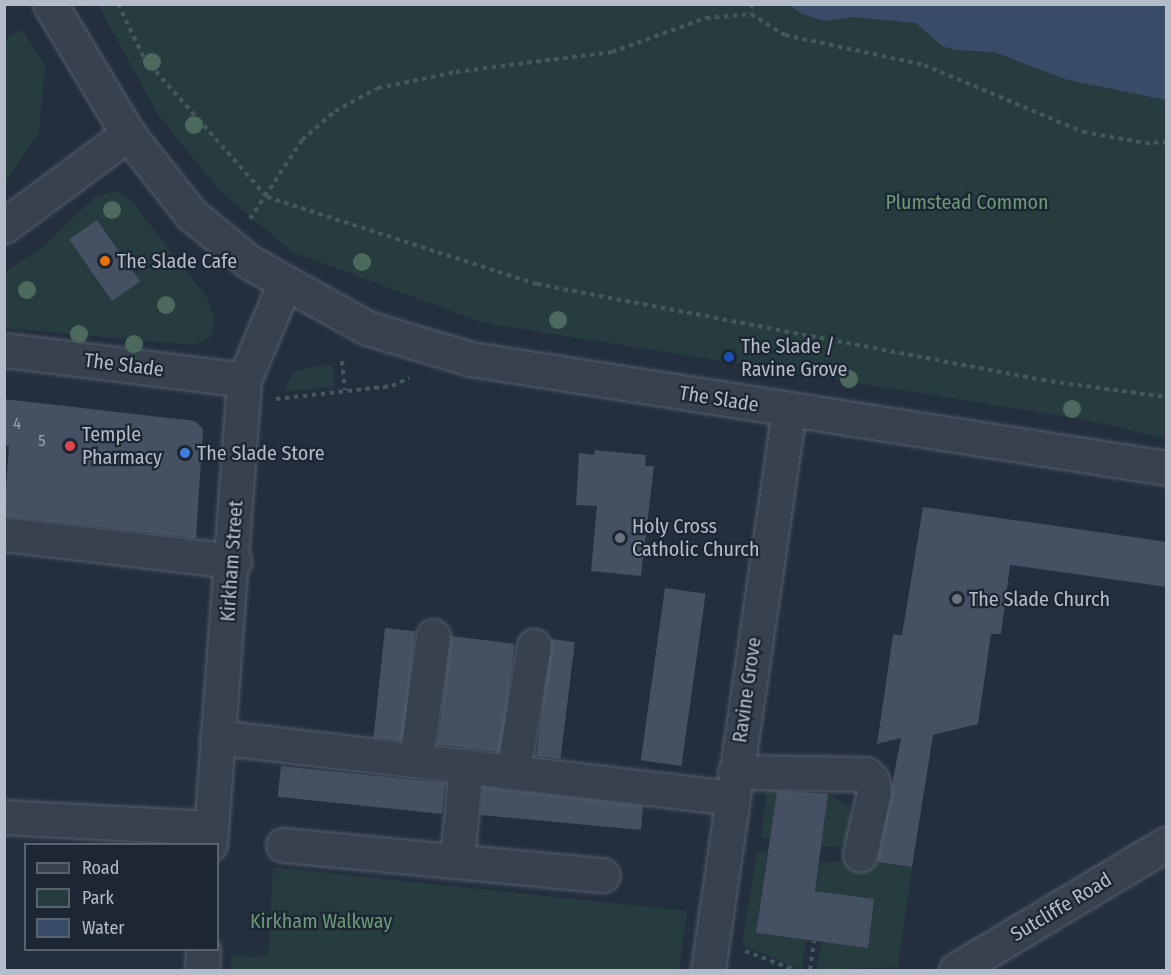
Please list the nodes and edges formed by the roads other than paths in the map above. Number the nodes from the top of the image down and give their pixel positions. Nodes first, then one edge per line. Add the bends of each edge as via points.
1 (50, 4) edge
2 (128, 134) junction
3 (4, 226) edge
4 (284, 285) junction
5 (4, 350) edge
6 (244, 380) junction
7 (789, 410) junction
8 (1167, 468) edge
9 (4, 534) edge
10 (234, 561) junction
11 (433, 636) dead end
12 (534, 646) dead end
13 (217, 737) junction
14 (416, 759) junction
15 (466, 765) junction
16 (513, 771) junction
17 (733, 785) junction
18 (4, 817) edge
19 (210, 836) edge
20 (1167, 844) edge
21 (283, 845) dead end
22 (860, 854) dead end
23 (457, 859) junction
24 (603, 875) dead end
25 (203, 951) edge
26 (201, 970) edge
27 (708, 970) edge
28 (956, 970) edge

1 - 2 street, The Slade
2 - 3 street
2 - 4 street, The Slade via 191,214
4 - 6 street, Kirkham Street
4 - 7 street, The Slade via 367,328 471,359
5 - 6 street, The Slade
6 - 10 street, Kirkham Street
7 - 8 street, The Slade
7 - 17 street, Ravine Grove
9 - 10 street
10 - 13 street, Kirkham Street
11 - 14 street
12 - 16 street
13 - 14 street
13 - 19 street, Kirkham Street
14 - 15 street
15 - 16 street
15 - 23 street
16 - 17 street
17 - 22 street via 866,774 872,780 873,792
17 - 27 street, Ravine Grove
18 - 19 street
20 - 28 street, Sutcliffe Road
21 - 23 street
23 - 24 street
25 - 26 street

